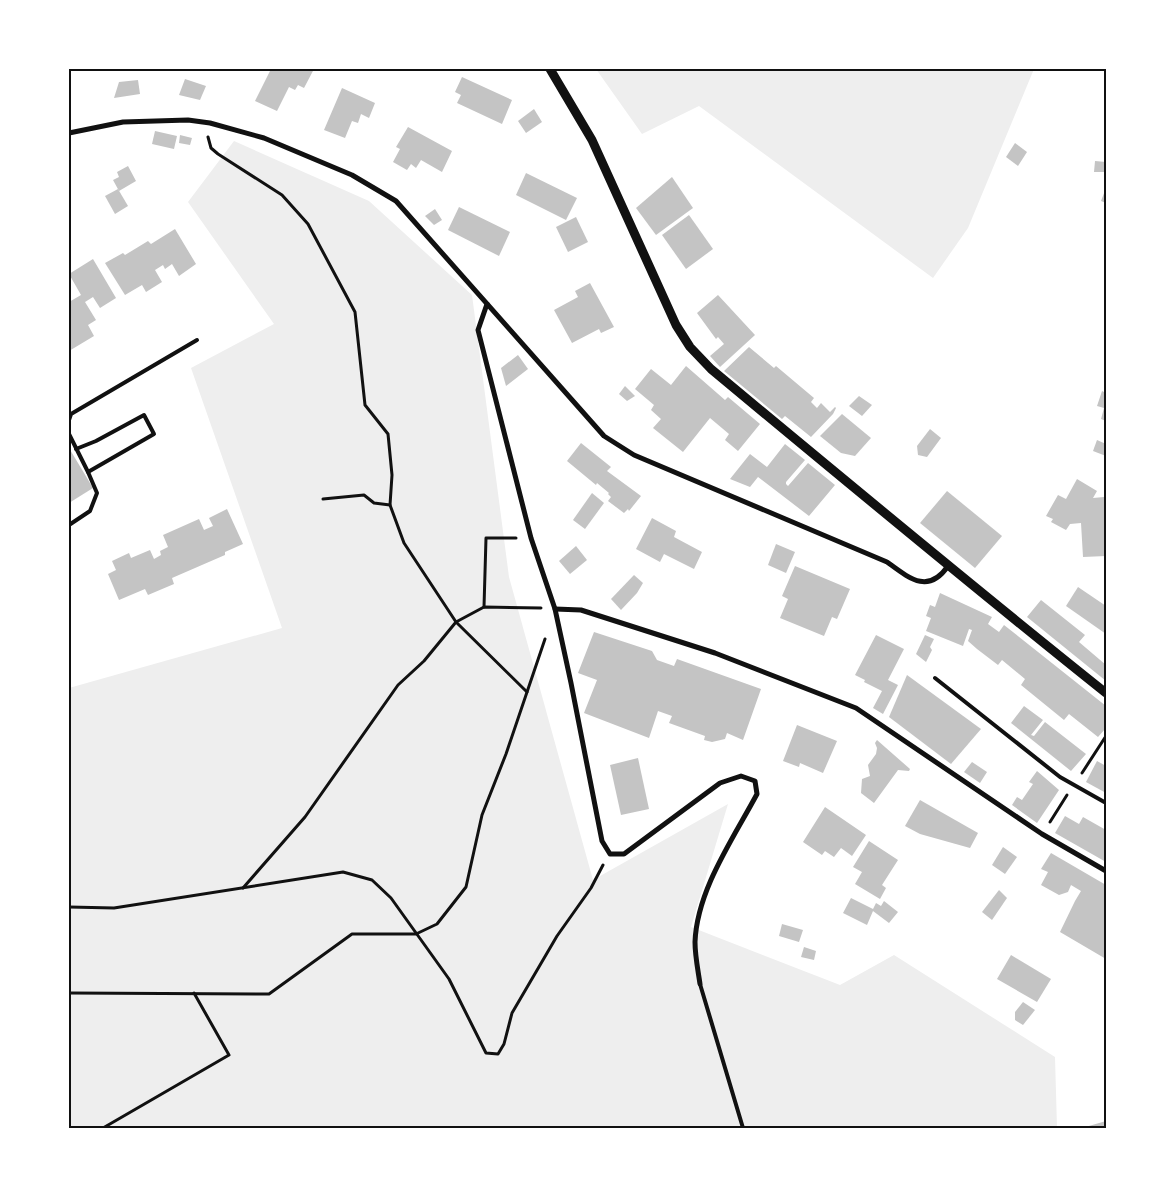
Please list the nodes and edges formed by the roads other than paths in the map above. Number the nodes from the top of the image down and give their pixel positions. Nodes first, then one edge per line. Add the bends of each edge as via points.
1 (550, 69) edge
2 (69, 133) edge
3 (487, 304) junction
4 (198, 340) dead end
5 (69, 420) edge
6 (69, 434) edge
7 (76, 449) junction
8 (88, 472) junction
9 (69, 525) edge
10 (948, 566) junction
11 (555, 609) junction
12 (935, 678) dead end
13 (1106, 693) edge
14 (1106, 803) edge
15 (1106, 871) edge
16 (700, 984) joint
17 (743, 1128) edge

1 - 10 street via 592,140 676,325 690,347 711,369
2 - 3 street via 123,122 188,120 264,138 352,175 396,201
3 - 10 street via 604,436 634,455 887,562 917,582 936,578
3 - 11 street via 478,330 531,538
4 - 5 lane via 71,414
6 - 7 lane
7 - 8 lane
7 - 8 lane via 144,415 154,434
8 - 9 lane via 97,494 90,511
10 - 13 street
11 - 15 street via 581,610 697,648 856,708 1042,834
11 - 16 street via 602,841 610,854 624,854 720,783 741,776 755,781 757,794 709,884 698,922 695,943
12 - 14 lane via 1060,777
16 - 17 lane

